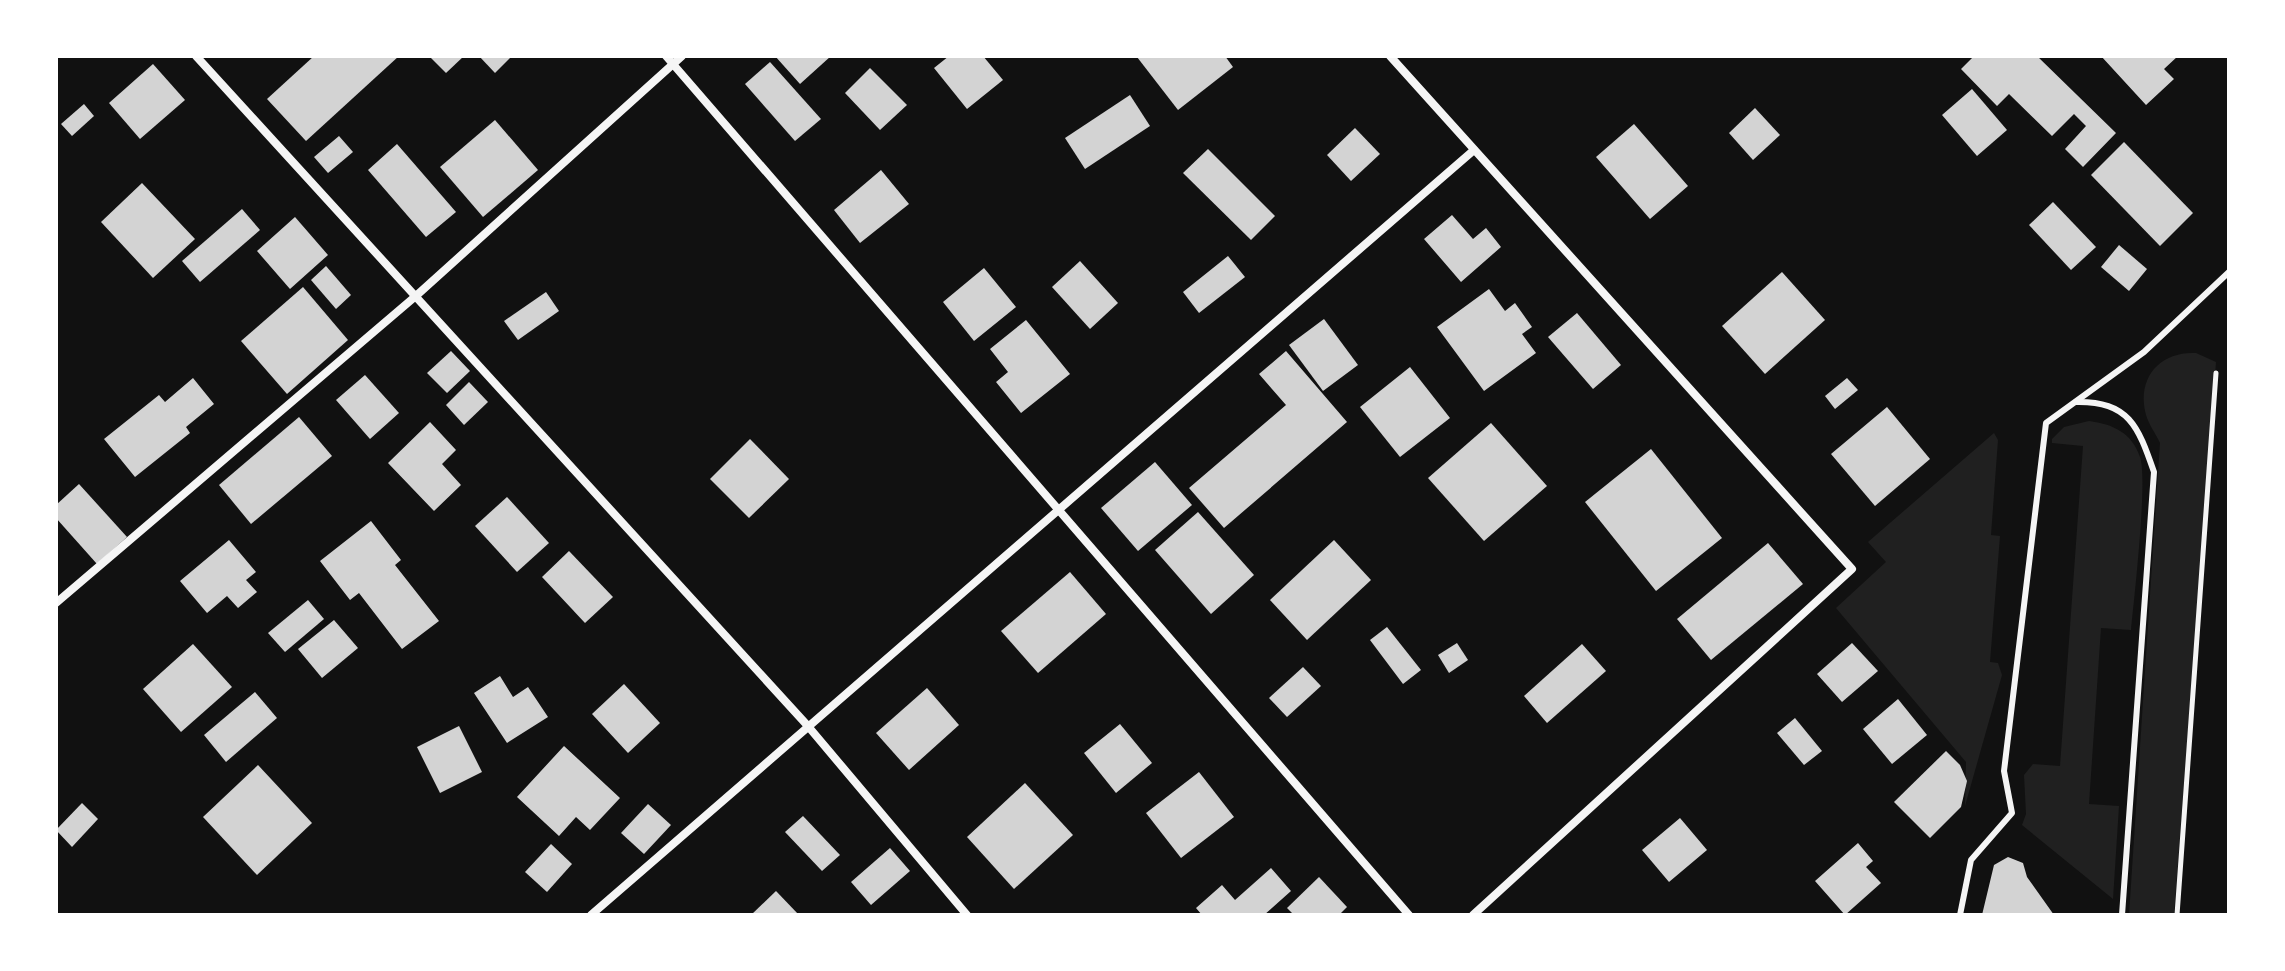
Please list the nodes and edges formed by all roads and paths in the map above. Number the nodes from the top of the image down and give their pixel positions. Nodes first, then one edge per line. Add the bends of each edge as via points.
1 (196, 56) edge
2 (682, 56) edge
3 (1390, 56) edge
4 (670, 60) edge
5 (1474, 150) junction
6 (2229, 272) edge
7 (417, 295) junction
8 (2216, 373) dead end
9 (2076, 402) junction
10 (1058, 507) junction
11 (56, 603) edge
12 (807, 725) junction
13 (591, 915) edge
14 (967, 915) edge
15 (1409, 915) edge
16 (1473, 915) edge
17 (1960, 915) edge
18 (2122, 915) edge
19 (2177, 915) edge

1 - 7 street
2 - 4 street
3 - 5 street
4 - 7 street
4 - 10 street
5 - 10 street
5 - 16 street via 1852,569
6 - 9 lane via 2144,352
7 - 11 street
7 - 12 street
8 - 19 path
9 - 17 lane via 2046,423 2004,771 2012,813 1971,860
9 - 18 lane via 2105,401 2139,428 2154,472
10 - 12 street
10 - 15 street
12 - 13 street
12 - 14 street

